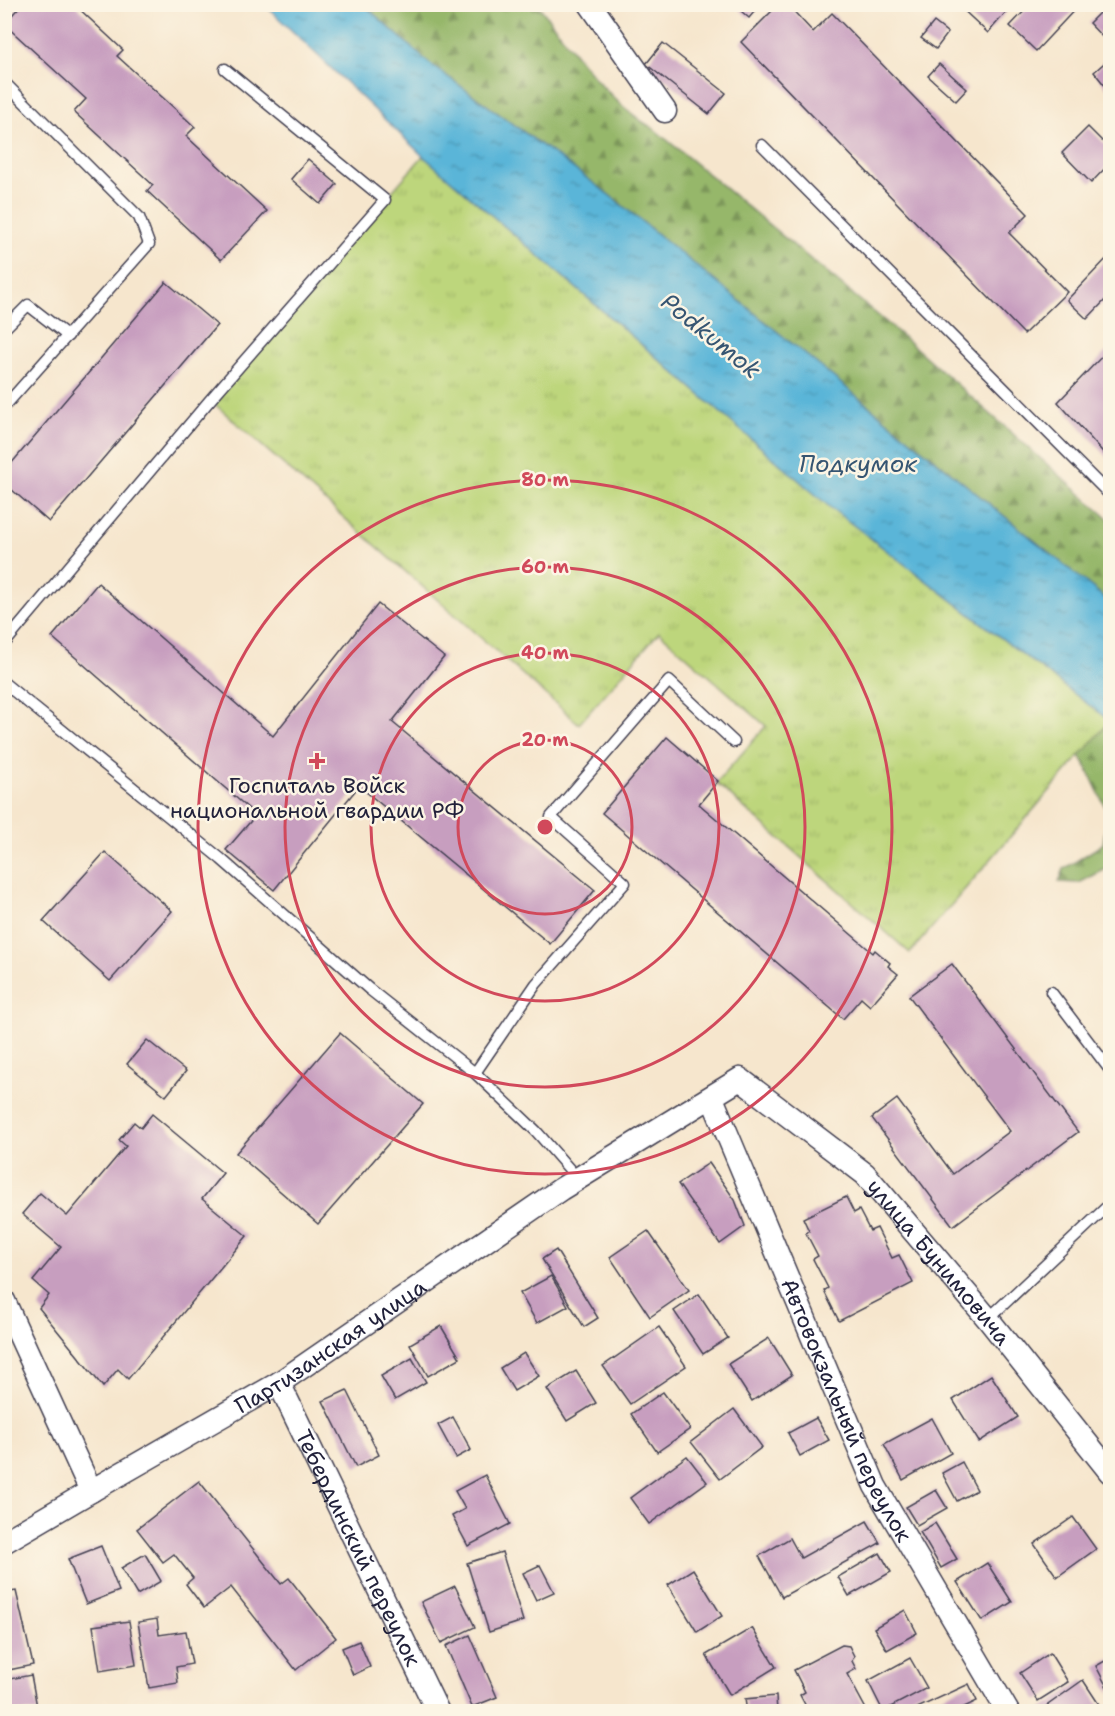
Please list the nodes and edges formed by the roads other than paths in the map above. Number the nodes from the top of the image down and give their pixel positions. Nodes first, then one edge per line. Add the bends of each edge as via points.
1 (590, 4) edge
2 (225, 69) dead end
3 (4, 82) edge
4 (665, 111) dead end
5 (762, 145) dead end
6 (4, 329) edge
7 (68, 336) junction
8 (4, 407) edge
9 (1110, 495) edge
10 (4, 644) edge
11 (4, 683) edge
12 (734, 742) dead end
13 (1051, 992) dead end
14 (1110, 1070) edge
15 (475, 1073) junction
16 (740, 1079) joint
17 (712, 1098) junction
18 (578, 1179) junction
19 (1110, 1204) edge
20 (4, 1301) edge
21 (988, 1319) junction
22 (279, 1383) junction
23 (1110, 1472) edge
24 (91, 1491) junction
25 (4, 1542) edge
26 (438, 1712) edge
27 (1008, 1712) edge

1 - 4 street
2 - 10 lane via 385,200
3 - 7 lane via 139,218 149,244
5 - 9 lane
6 - 7 lane via 28,305
7 - 8 lane
11 - 15 lane
12 - 15 lane via 669,681 551,817 625,883 536,984
13 - 14 lane
15 - 18 lane via 536,1131
16 - 17 street, Партизанская улица
16 - 21 street, улица Бунимовича via 865,1174
17 - 18 street, Партизанская улица
17 - 27 street, Автовокзальный переулок via 875,1486
18 - 22 street, Партизанская улица
19 - 21 lane
20 - 24 street
21 - 23 street, улица Бунимовича
22 - 24 street, Партизанская улица
22 - 26 street, Тебердинский переулок
24 - 25 street, Партизанская улица

